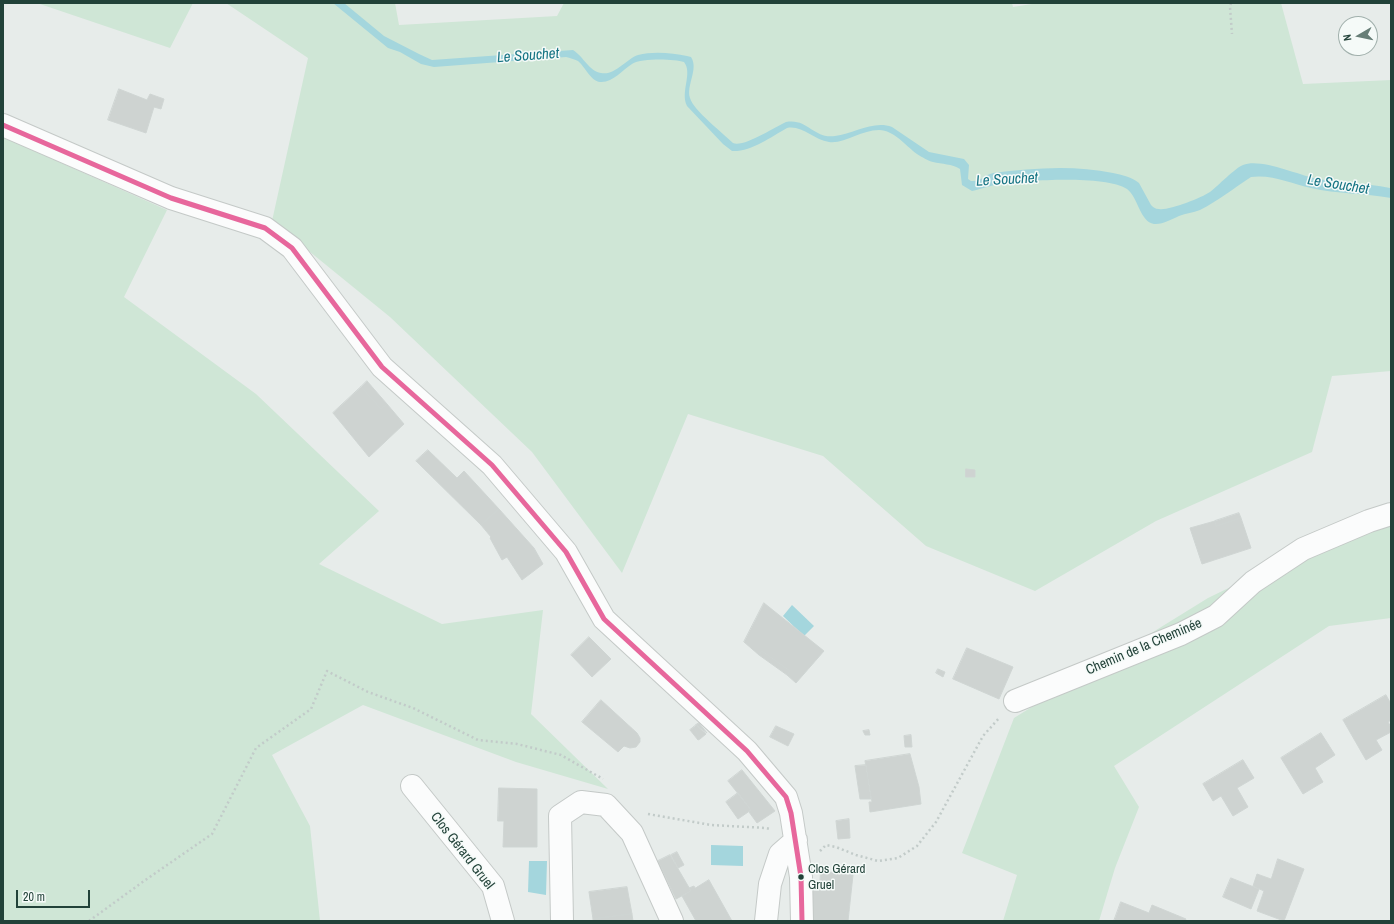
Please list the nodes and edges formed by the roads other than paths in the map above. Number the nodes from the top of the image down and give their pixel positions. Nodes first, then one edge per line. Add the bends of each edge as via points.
1 (3, 125) edge
2 (1391, 514) edge
3 (1015, 701) road end
4 (412, 786) dead end
5 (796, 840) junction
6 (503, 921) edge
7 (562, 921) edge
8 (672, 921) edge
9 (766, 921) edge
10 (802, 921) edge

1 - 5 street via 170,198 265,228 292,248 382,367 492,465 566,552 604,619 747,751 786,797
2 - 3 street, Chemin de la Cheminée via 1303,549 1253,582 1216,616 1181,634
4 - 6 street, Clos Gérard Gruel via 493,886
5 - 9 street via 780,854 770,884
5 - 10 street via 801,877
7 - 8 street via 560,816 581,802 606,805 632,833

